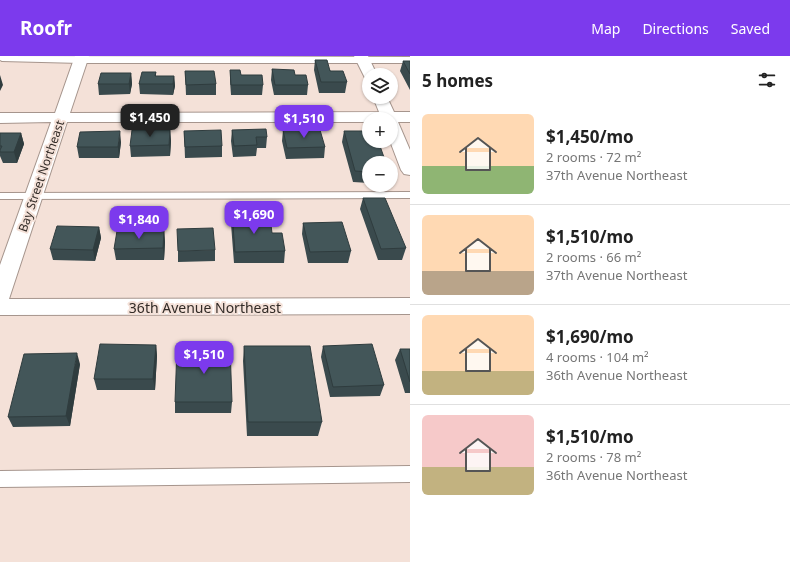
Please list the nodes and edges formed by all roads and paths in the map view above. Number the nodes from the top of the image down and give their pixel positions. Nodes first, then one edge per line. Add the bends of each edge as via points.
1 (2, 57) edge
2 (81, 58) edge
3 (362, 58) edge
4 (410, 60) edge
5 (367, 68) edge
6 (410, 116) edge
7 (0, 118) edge
8 (61, 118) junction
9 (398, 118) edge
10 (362, 119) edge
11 (398, 139) edge
12 (410, 170) edge
13 (410, 195) edge
14 (0, 196) edge
15 (34, 196) junction
16 (0, 295) edge
17 (410, 306) edge
18 (0, 307) edge
19 (410, 474) edge
20 (0, 480) edge

1 - 2 lane
2 - 3 lane
2 - 8 street, Bay Street Northeast
3 - 4 lane
3 - 5 street
6 - 9 street
7 - 8 street
8 - 10 street
8 - 15 street, Bay Street Northeast
11 - 12 street
13 - 15 lane
14 - 15 lane
15 - 16 street, Bay Street Northeast
17 - 18 street, 36th Avenue Northeast
19 - 20 lane

